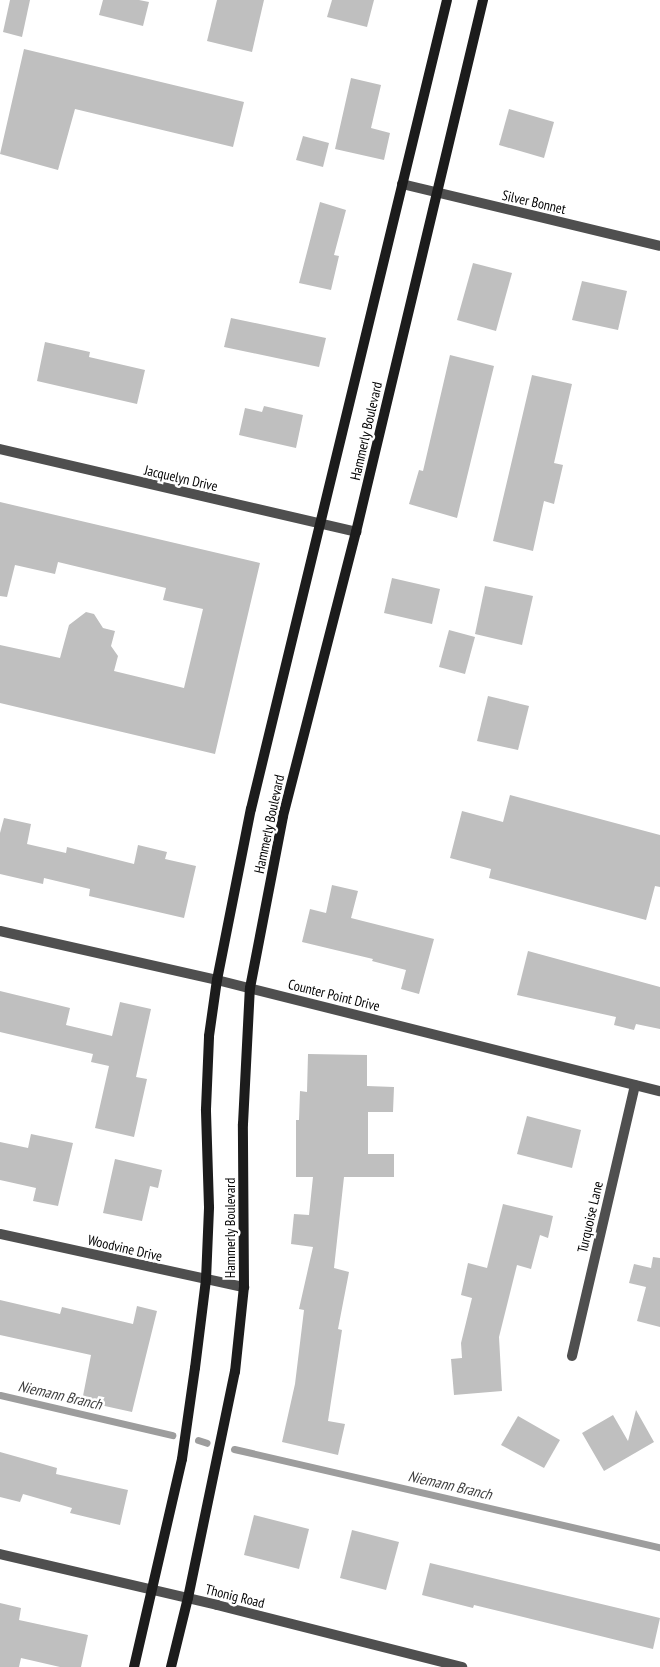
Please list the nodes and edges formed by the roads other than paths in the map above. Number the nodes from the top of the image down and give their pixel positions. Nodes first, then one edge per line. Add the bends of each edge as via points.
1 (447, 0) edge
2 (483, 0) edge
3 (402, 184) junction
4 (437, 192) junction
5 (660, 246) edge
6 (0, 449) edge
7 (320, 525) junction
8 (356, 532) junction
9 (0, 931) edge
10 (217, 980) junction
11 (250, 988) junction
12 (635, 1085) junction
13 (660, 1091) edge
14 (0, 1234) edge
15 (206, 1280) junction
16 (244, 1287) junction
17 (572, 1356) dead end
18 (0, 1554) edge
19 (153, 1590) junction
20 (188, 1598) junction
21 (134, 1667) edge
22 (171, 1667) edge
23 (462, 1667) edge

1 - 3 main road, Hammerly Boulevard
2 - 4 main road, Hammerly Boulevard
3 - 4 street, Silver Bonnet
3 - 7 main road, Hammerly Boulevard
4 - 5 street, Silver Bonnet
4 - 8 main road, Hammerly Boulevard
6 - 7 street, Jacquelyn Drive
7 - 8 street, Jacquelyn Drive
7 - 10 main road, Hammerly Boulevard via 251,809
8 - 11 main road, Hammerly Boulevard via 283,816
9 - 10 street, Counter Point Drive
10 - 11 street, Counter Point Drive
10 - 15 main road, Hammerly Boulevard via 209,1036 206,1109 209,1207
11 - 12 street, Counter Point Drive
11 - 16 main road, Hammerly Boulevard via 243,1124
12 - 13 street, Counter Point Drive
12 - 17 street, Turquoise Lane
14 - 15 street, Woodvine Drive
15 - 16 street, Woodvine Drive
15 - 19 main road, Hammerly Boulevard via 182,1459
16 - 20 main road, Hammerly Boulevard via 235,1372
18 - 19 street, Thonig Road
19 - 20 street, Thonig Road
19 - 21 main road, Hammerly Boulevard
20 - 22 main road, Hammerly Boulevard
20 - 23 street, Thonig Road

